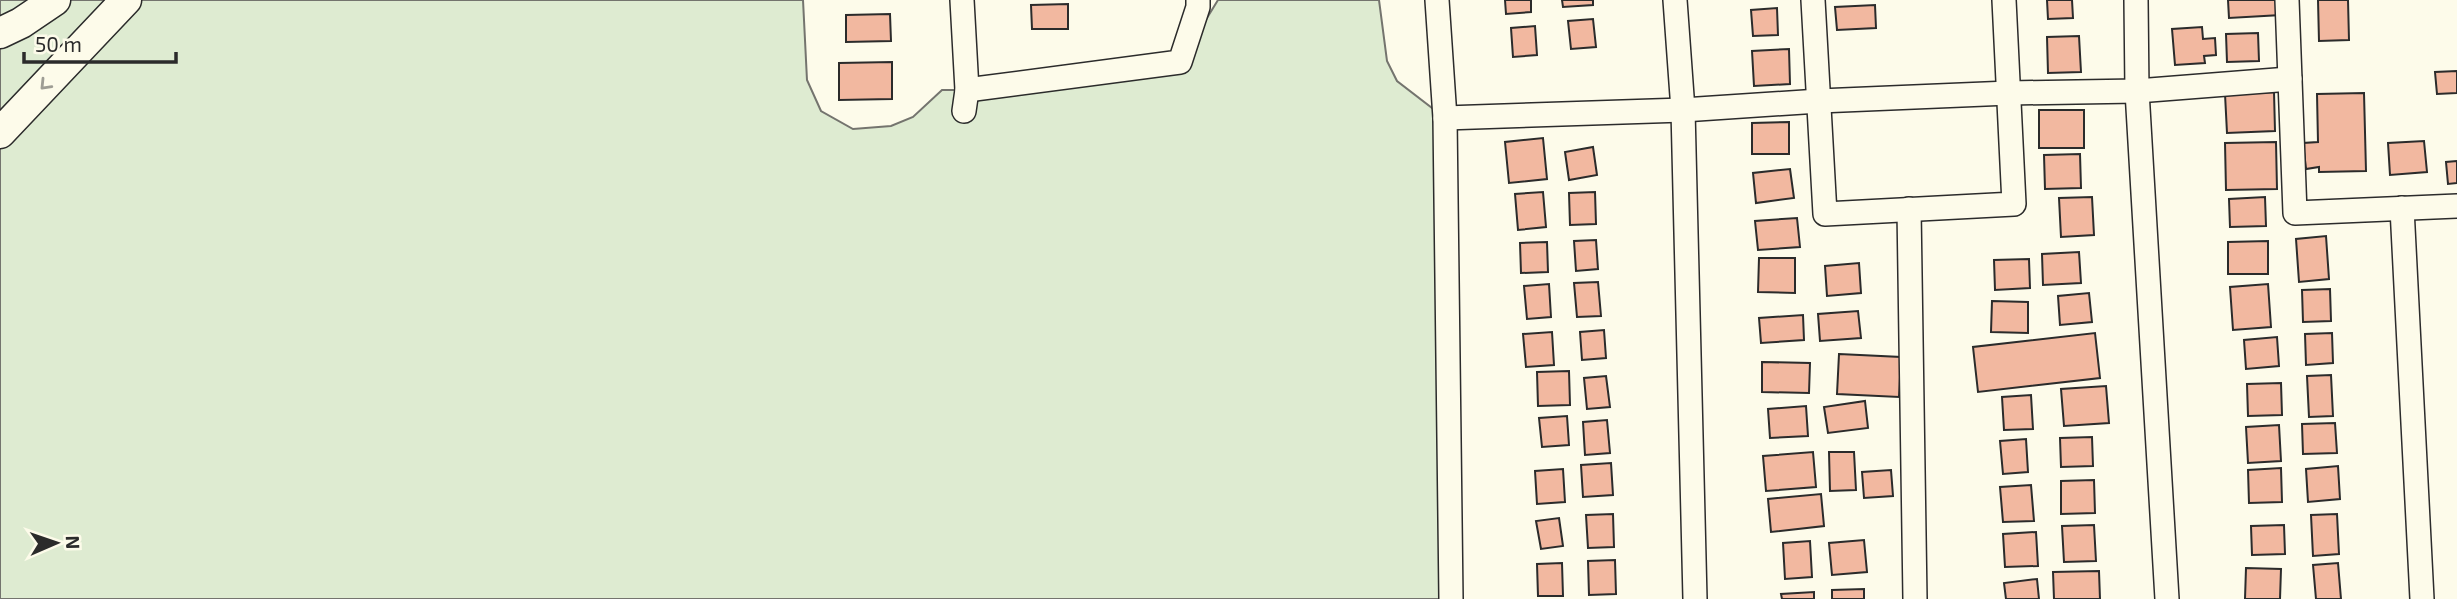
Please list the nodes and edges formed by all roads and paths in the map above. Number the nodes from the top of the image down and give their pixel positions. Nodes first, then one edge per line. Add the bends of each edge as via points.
1 (55, 0) edge
2 (126, 0) edge
3 (962, 0) edge
4 (1198, 0) edge
5 (1437, 0) edge
6 (1675, 0) edge
7 (1813, 0) edge
8 (2004, 0) edge
9 (2136, 0) edge
10 (2287, 0) edge
11 (0, 33) edge
12 (2290, 79) junction
13 (2137, 91) junction
14 (2009, 93) junction
15 (1819, 101) junction
16 (1682, 110) junction
17 (1445, 118) junction
18 (0, 133) edge
19 (2457, 206) edge
20 (2402, 208) junction
21 (1909, 209) junction
22 (1451, 599) edge
23 (1695, 599) edge
24 (1915, 599) edge
25 (2167, 599) edge
26 (2421, 599) edge

1 - 11 main road
2 -> 18 main road
3 - 4 street via 966,101 1180,62
5 - 17 street
6 - 16 street
7 - 15 street
8 - 14 street
9 - 13 street
10 - 12 street
12 - 13 street
12 - 20 street via 2295,213
13 - 14 street
13 - 25 street
14 - 15 street
14 - 21 street via 2014,204
15 - 16 street
15 - 21 street via 1825,214
16 - 17 street
16 - 23 street
17 - 22 street
19 - 20 street
20 - 26 street
21 - 24 street

